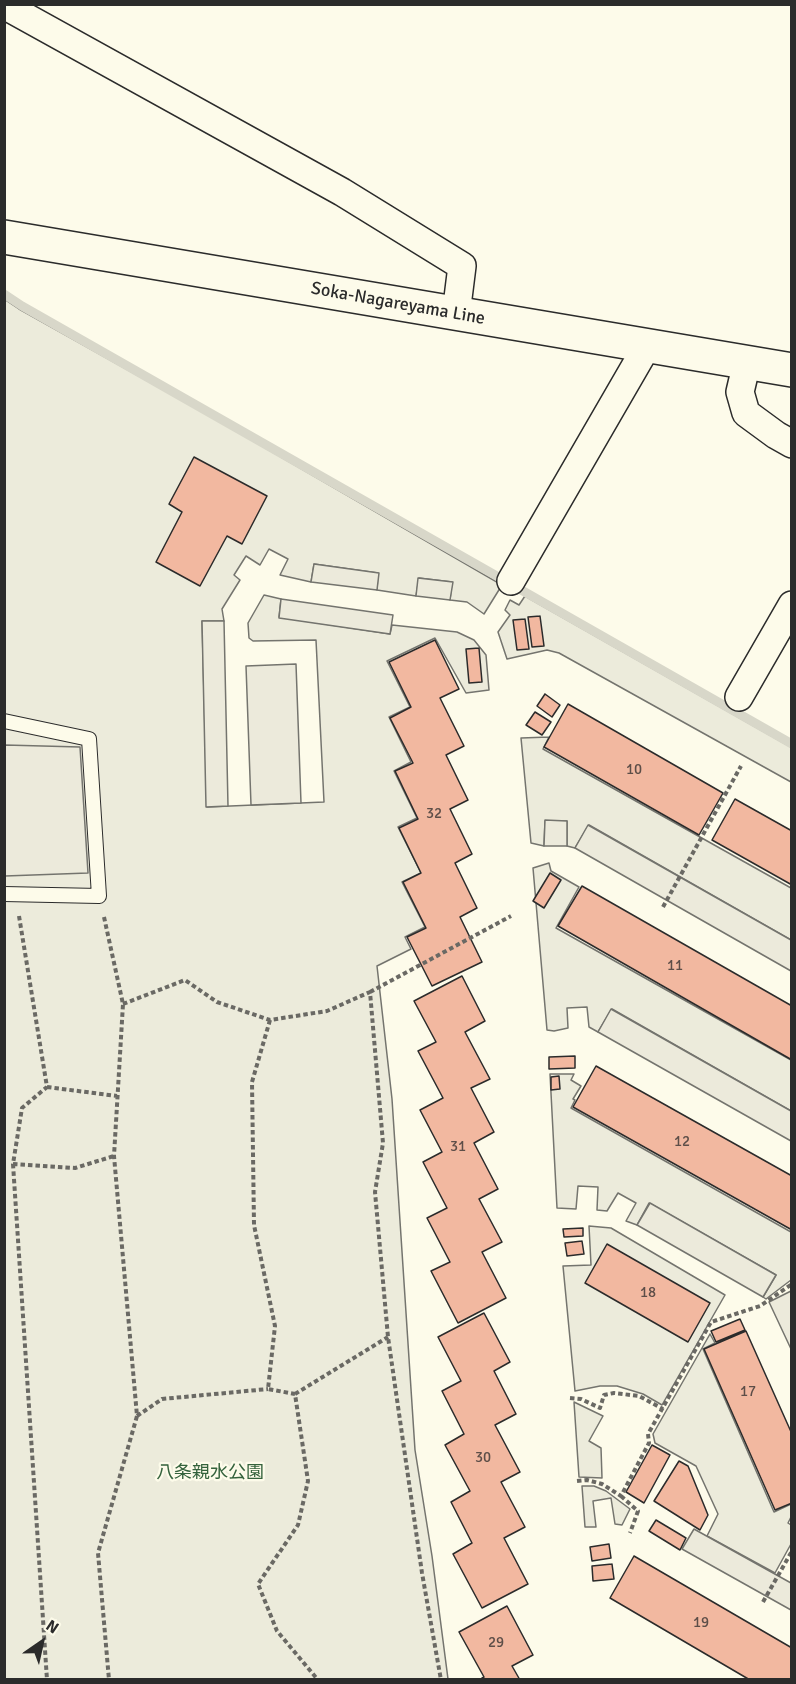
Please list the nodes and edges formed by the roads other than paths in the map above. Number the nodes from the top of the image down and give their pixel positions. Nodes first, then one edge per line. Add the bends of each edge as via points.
1 (4, 4) edge
2 (4, 237) edge
3 (456, 314) junction
4 (646, 346) junction
5 (747, 362) junction
6 (792, 370) edge
7 (792, 444) edge
8 (511, 581) dead end
9 (792, 605) edge
10 (739, 697) dead end
11 (4, 721) edge
12 (10, 894) edge

1 - 3 street via 342,192 462,266
2 - 3 main road, Soka-Nagareyama Line
3 - 4 main road, Soka-Nagareyama Line
4 - 5 main road, Soka-Nagareyama Line
4 - 8 street
5 - 6 main road, Soka-Nagareyama Line
5 - 7 street via 740,392 746,413
9 - 10 street
11 - 12 lane via 89,739 99,896

